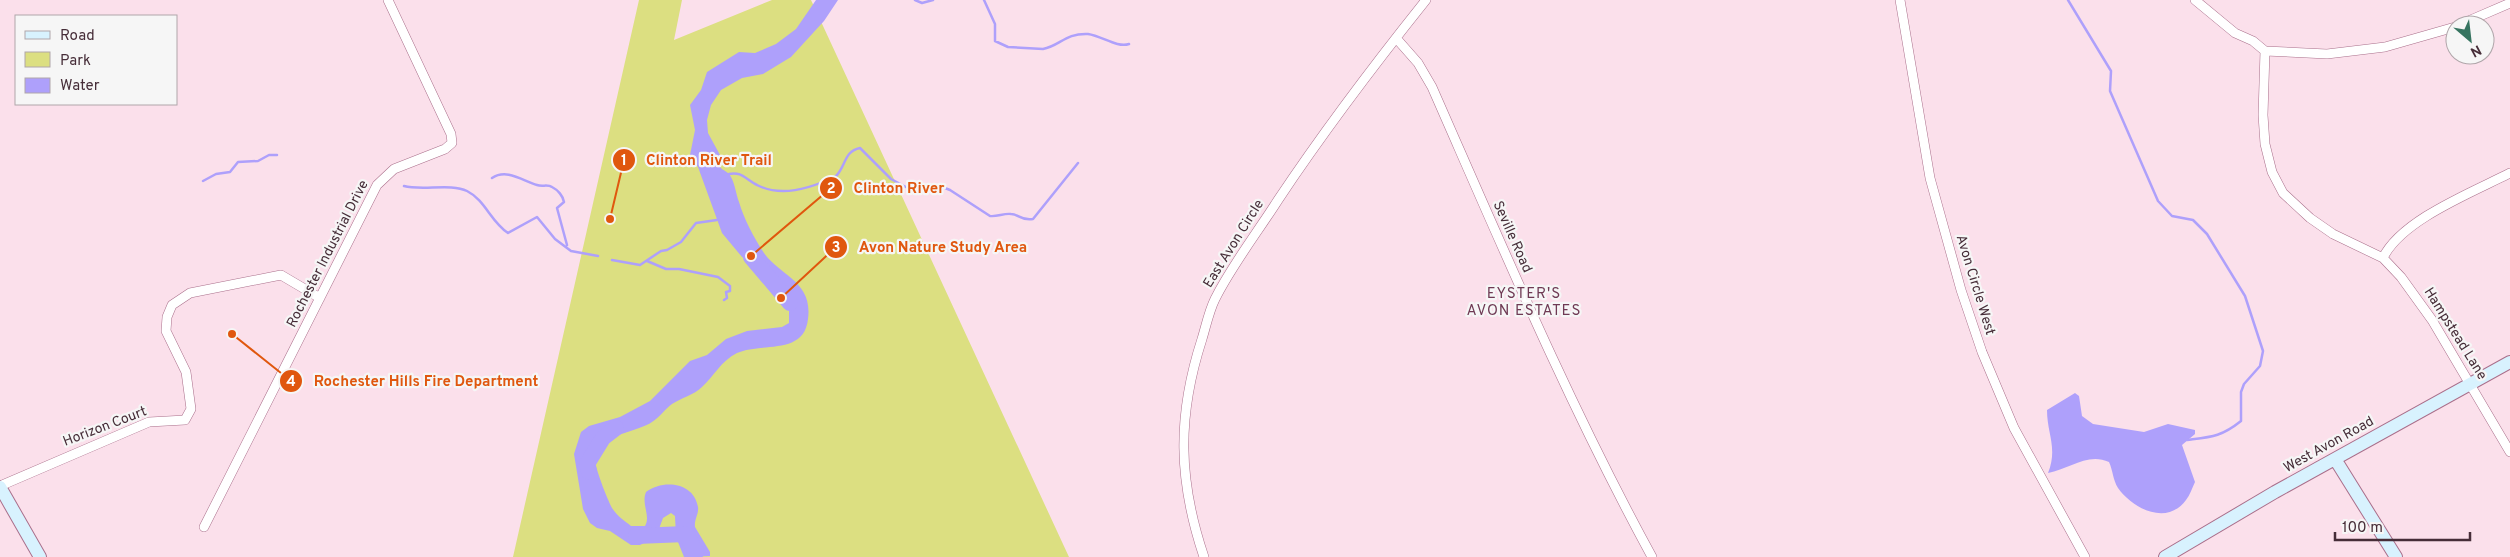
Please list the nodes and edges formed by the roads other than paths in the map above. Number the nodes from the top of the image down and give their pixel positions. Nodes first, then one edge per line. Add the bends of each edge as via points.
1 (388, 0) edge
2 (1426, 0) edge
3 (1900, 0) edge
4 (2195, 0) edge
5 (2510, 3) edge
6 (2482, 15) edge
7 (2445, 29) edge
8 (1396, 38) junction
9 (2265, 51) junction
10 (2510, 173) edge
11 (2383, 258) junction
12 (320, 298) junction
13 (2510, 362) edge
14 (2469, 384) junction
15 (2510, 452) edge
16 (2336, 459) junction
17 (0, 487) edge
18 (204, 527) dead end
19 (40, 557) edge
20 (1204, 557) edge
21 (1652, 557) edge
22 (2085, 557) edge
23 (2165, 557) edge
24 (2396, 557) edge

1 - 12 street, Rochester Industrial Drive via 452,134 452,143 445,149 394,169 377,185
2 - 8 street
3 - 22 street, Avon Circle West via 1930,178 1961,290 1982,352 2014,428
4 - 9 street via 2235,33
5 - 6 street
7 - 9 street via 2385,47 2328,54
8 - 20 street, East Avon Circle via 1304,160 1215,300 1190,381 1183,448 1186,491
8 - 21 street, Seville Road via 1418,63 1432,88 1518,287
9 - 11 street, Hampstead Lane via 2264,144 2272,172 2283,193 2333,234
10 - 11 street via 2417,221 2393,242
11 - 14 street, Hampstead Lane via 2417,297
12 - 17 street, Horizon Court via 281,276 190,293 172,305 166,331 186,372 191,409 184,420 149,422
12 - 18 street, Rochester Industrial Drive
13 - 14 street, West Avon Road
14 - 15 street, Hampstead Lane
14 - 16 street, West Avon Road
16 - 23 street, West Avon Road
16 - 24 street
17 - 19 street

